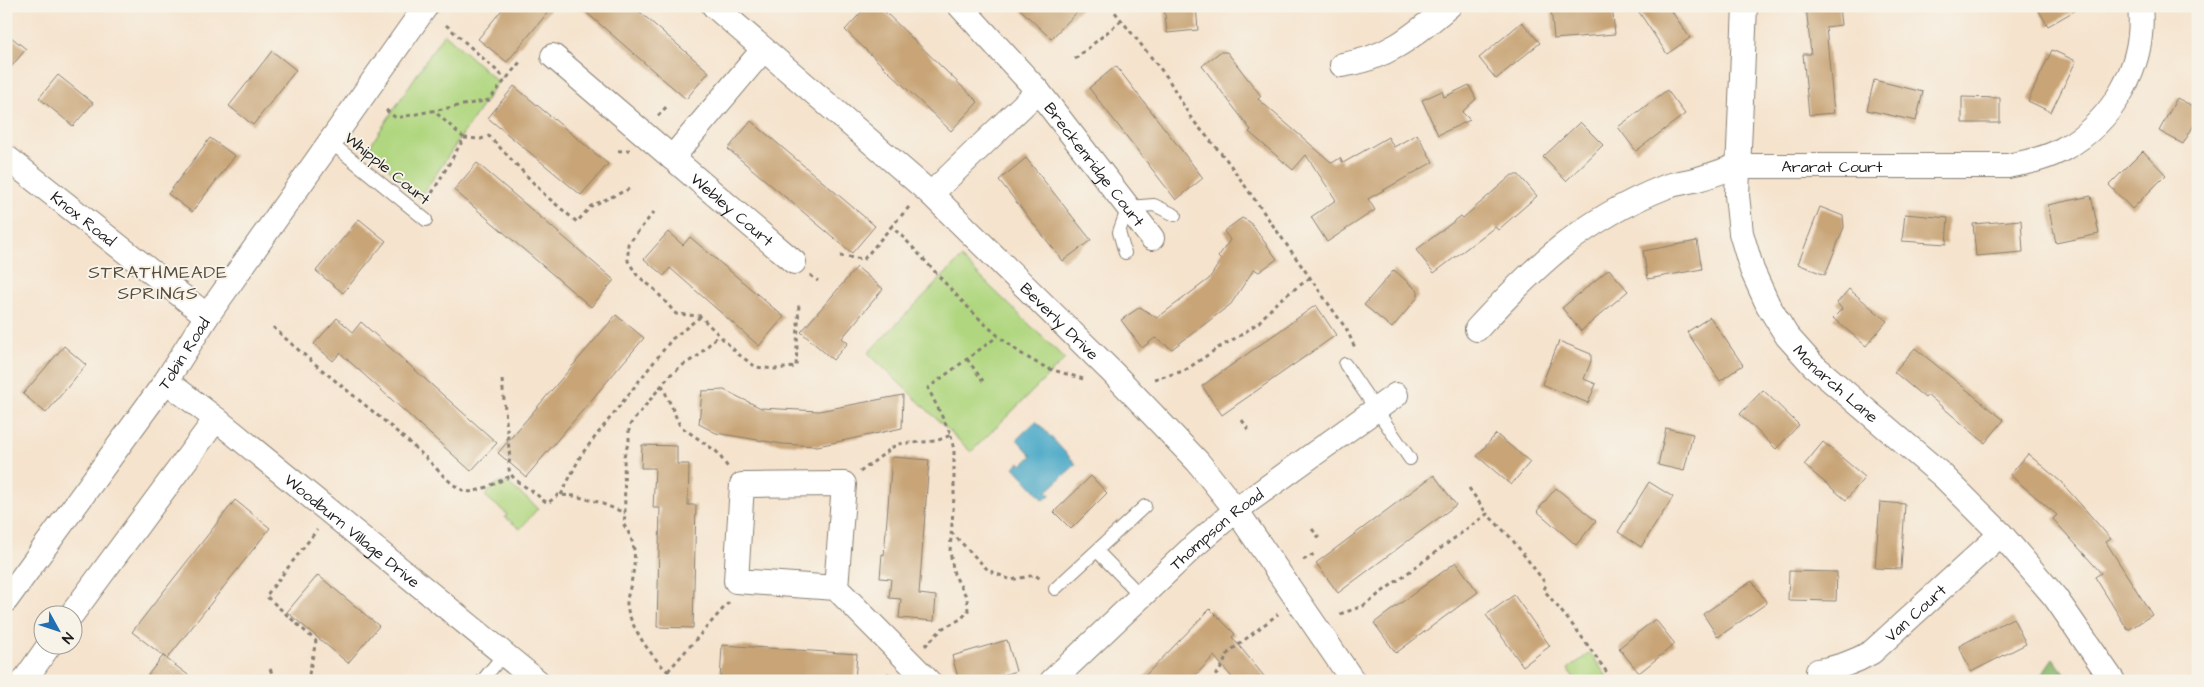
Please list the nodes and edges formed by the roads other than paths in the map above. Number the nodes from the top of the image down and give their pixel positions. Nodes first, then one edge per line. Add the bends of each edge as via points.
1 (426, 6) edge
2 (714, 6) edge
3 (960, 6) edge
4 (1449, 6) edge
5 (1745, 6) edge
6 (2140, 6) edge
7 (763, 50) junction
8 (553, 56) dead end
9 (1342, 65) dead end
10 (1038, 91) junction
11 (330, 142) junction
12 (6, 157) edge
13 (672, 158) junction
14 (1738, 166) junction
15 (931, 194) junction
16 (1128, 207) junction
17 (1175, 215) dead end
18 (426, 220) dead end
19 (1152, 238) dead end
20 (1125, 253) dead end
21 (794, 262) dead end
22 (207, 316) junction
23 (1477, 328) dead end
24 (1345, 364) dead end
25 (166, 381) junction
26 (1396, 394) dead end
27 (1376, 409) junction
28 (216, 418) junction
29 (1410, 459) dead end
30 (1145, 506) dead end
31 (1236, 510) junction
32 (2001, 534) junction
33 (1097, 551) junction
34 (836, 588) junction
35 (1056, 589) road end
36 (1141, 596) junction
37 (6, 600) edge
38 (79, 604) edge
39 (44, 654) edge
40 (504, 654) junction
41 (1818, 670) dead end
42 (30, 678) edge
43 (1058, 679) edge
44 (482, 681) edge
45 (537, 681) edge
46 (928, 681) edge
47 (1353, 681) edge
48 (2113, 681) edge

1 - 11 street, Tobin Road
2 - 7 street, Beverly Drive
3 - 10 street, Breckenridge Court
4 - 9 street via 1403,43 1381,55
5 - 14 street, Monarch Lane
6 - 14 street, Ararat Court via 2139,46 2132,72 2120,96 2086,135 2037,160 2008,166
7 - 13 street
7 - 15 street, Beverly Drive
8 - 13 street, Webley Court
10 - 15 street, Breckenridge Court
10 - 16 street, Breckenridge Court
11 - 18 lane, Whipple Court
11 - 22 street, Tobin Road
12 - 22 street, Knox Road
13 - 21 street, Webley Court
14 - 23 street, Ararat Court via 1667,186 1598,220 1562,245 1521,281
14 - 32 street, Monarch Lane via 1740,233 1768,305 1787,336 1813,365 1942,476
15 - 31 street, Beverly Drive via 1198,462
16 - 17 lane via 1154,205
16 - 19 street, Breckenridge Court
16 - 20 lane via 1119,232
22 - 25 street, Tobin Road
24 - 27 lane
25 - 28 street, Woodburn Village Drive
25 - 37 street, Tobin Road
26 - 27 street, Thompson Road
27 - 29 lane
27 - 31 street, Thompson Road
28 - 38 street
28 - 40 street, Woodburn Village Drive
30 - 33 lane
31 - 36 street, Thompson Road
31 - 47 street, Beverly Drive
32 - 41 street, Van Court via 1872,652 1854,663
32 - 48 street, Monarch Lane via 2055,597
33 - 35 lane
33 - 36 lane
34 - 34 street via 844,484 742,485 736,581
34 - 46 street
36 - 43 street, Thompson Road
39 - 42 street
40 - 44 lane
40 - 45 street, Woodburn Village Drive

